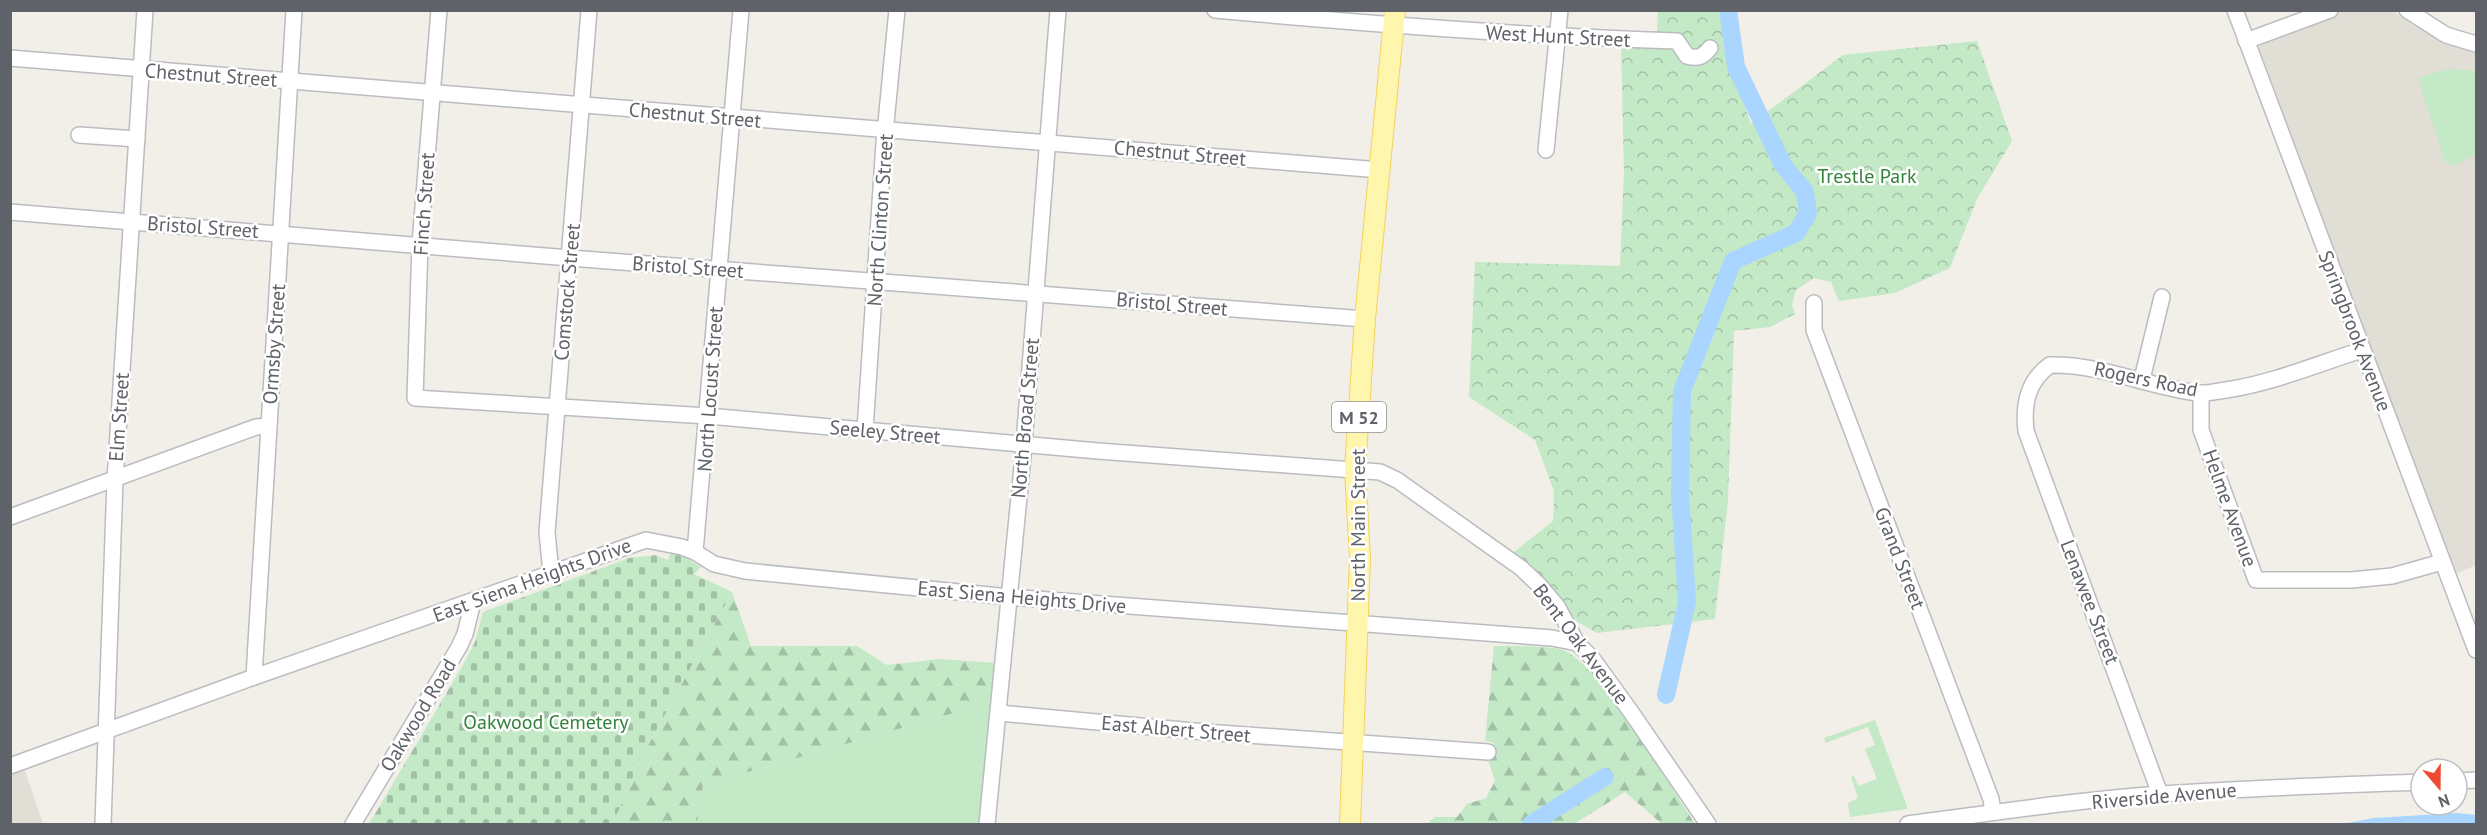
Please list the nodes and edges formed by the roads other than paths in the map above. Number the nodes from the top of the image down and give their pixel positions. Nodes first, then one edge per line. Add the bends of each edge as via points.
1 (145, 10) edge
2 (294, 10) edge
3 (439, 10) edge
4 (590, 10) edge
5 (741, 10) edge
6 (897, 10) edge
7 (1058, 10) edge
8 (1215, 10) edge
9 (1560, 10) edge
10 (2235, 10) edge
11 (2330, 10) edge
12 (2407, 10) edge
13 (1394, 18) edge
14 (1558, 37) junction
15 (2246, 41) junction
16 (2476, 44) edge
17 (1710, 48) dead end
18 (10, 58) edge
19 (141, 70) junction
20 (289, 80) junction
21 (432, 93) junction
22 (582, 105) junction
23 (732, 118) junction
24 (885, 130) junction
25 (79, 135) dead end
26 (137, 139) junction
27 (1046, 142) junction
28 (1546, 150) dead end
29 (1380, 170) junction
30 (10, 212) edge
31 (131, 222) junction
32 (281, 233) junction
33 (420, 244) junction
34 (570, 258) junction
35 (719, 269) junction
36 (875, 281) junction
37 (1036, 292) junction
38 (2162, 297) dead end
39 (1814, 303) dead end
40 (1365, 319) junction
41 (2362, 350) junction
42 (2142, 379) junction
43 (2201, 393) junction
44 (415, 398) joint
45 (557, 406) junction
46 (2024, 410) joint
47 (708, 417) junction
48 (269, 426) junction
49 (866, 430) junction
50 (1024, 444) junction
51 (1355, 470) junction
52 (115, 480) junction
53 (10, 517) edge
54 (695, 552) junction
55 (2442, 562) junction
56 (551, 573) junction
57 (1010, 597) junction
58 (473, 602) junction
59 (1359, 623) junction
60 (1576, 643) junction
61 (2476, 650) edge
62 (254, 677) junction
63 (999, 713) junction
64 (106, 732) junction
65 (1352, 742) junction
66 (1488, 752) dead end
67 (10, 766) edge
68 (2409, 782) edge
69 (2160, 794) junction
70 (1993, 812) junction
71 (103, 825) edge
72 (353, 825) edge
73 (987, 825) edge
74 (1350, 825) edge
75 (1708, 825) edge
76 (1908, 825) edge

1 - 19 street, Elm Street
2 - 20 street, Ormsby Street
3 - 21 street, Finch Street
4 - 22 street, Comstock Street
5 - 23 street, North Locust Street
6 - 24 street, North Clinton Street
7 - 27 street, North Broad Street
8 - 13 street, West Hunt Street
9 - 14 street
10 - 15 street, Springbrook Avenue
11 - 15 street
12 - 16 street via 2446,35
13 - 14 street, West Hunt Street
13 - 29 main road, North Main Street / M 52
14 - 17 street, West Hunt Street via 1677,41 1687,56 1696,58 1704,56
14 - 28 street
15 - 41 street, Springbrook Avenue
18 - 19 street, Chestnut Street
19 - 20 street, Chestnut Street
19 - 26 street, Elm Street
20 - 21 street, Chestnut Street
20 - 32 street, Ormsby Street
21 - 22 street, Chestnut Street
21 - 33 street, Finch Street
22 - 23 street, Chestnut Street
22 - 34 street, Comstock Street
23 - 24 street, Chestnut Street
23 - 35 street, North Locust Street
24 - 27 street, Chestnut Street
24 - 36 street, North Clinton Street
25 - 26 street
26 - 31 street, Elm Street
27 - 29 street, Chestnut Street
27 - 37 street, North Broad Street
29 - 40 main road, North Main Street / M 52
30 - 31 street, Bristol Street
31 - 32 street, Bristol Street
31 - 52 street, Elm Street
32 - 33 street, Bristol Street
32 - 48 street, Ormsby Street
33 - 34 street, Bristol Street
33 - 44 street, Finch Street
34 - 35 street, Bristol Street
34 - 45 street, Comstock Street
35 - 36 street, Bristol Street
35 - 47 street, North Locust Street
36 - 37 street, Bristol Street
36 - 49 street, North Clinton Street
37 - 40 street, Bristol Street
37 - 50 street, North Broad Street
38 - 42 street
39 - 70 street, Grand Street via 1814,330
40 - 51 main road, North Main Street / M 52
41 - 43 street, Rogers Road via 2271,380
41 - 55 street, Springbrook Avenue
42 - 43 street, Rogers Road
42 - 46 street, Rogers Road via 2094,367 2050,365 2033,380
43 - 55 street, Helme Avenue via 2202,430 2256,580 2383,577
44 - 45 street, Seeley Street
45 - 47 street, Seeley Street
45 - 56 street, Comstock Street via 547,532
46 - 69 street, Lenawee Street via 2026,431
47 - 49 street, Seeley Street
47 - 54 street, North Locust Street
48 - 52 street via 256,427
48 - 62 street, Ormsby Street
49 - 50 street, Seeley Street
50 - 51 street, Seeley Street
50 - 57 street, North Broad Street
51 - 59 main road, North Main Street / M 52
51 - 60 street, Bent Oak Avenue via 1380,472 1397,480 1521,568 1557,606
52 - 53 street
52 - 64 street, Elm Street
54 - 56 street, East Siena Heights Drive via 645,540
54 - 57 street, East Siena Heights Drive via 714,564 746,572
55 - 61 street, Springbrook Avenue
56 - 58 street, East Siena Heights Drive
57 - 59 street, East Siena Heights Drive
57 - 63 street, North Broad Street
58 - 62 street, East Siena Heights Drive
58 - 72 street, Oakwood Road via 459,647
59 - 60 street, East Siena Heights Drive
59 - 65 main road, North Main Street / M 52
60 - 75 street, Bent Oak Avenue via 1592,658 1654,743
62 - 64 street, East Siena Heights Drive
63 - 65 street, East Albert Street
63 - 73 street, North Broad Street
64 - 67 street, East Siena Heights Drive
64 - 71 street, Elm Street
65 - 66 street, East Albert Street
65 - 74 main road, North Main Street / M 52
68 - 69 street, Riverside Avenue
69 - 70 street, Riverside Avenue
70 - 76 street, Riverside Avenue

